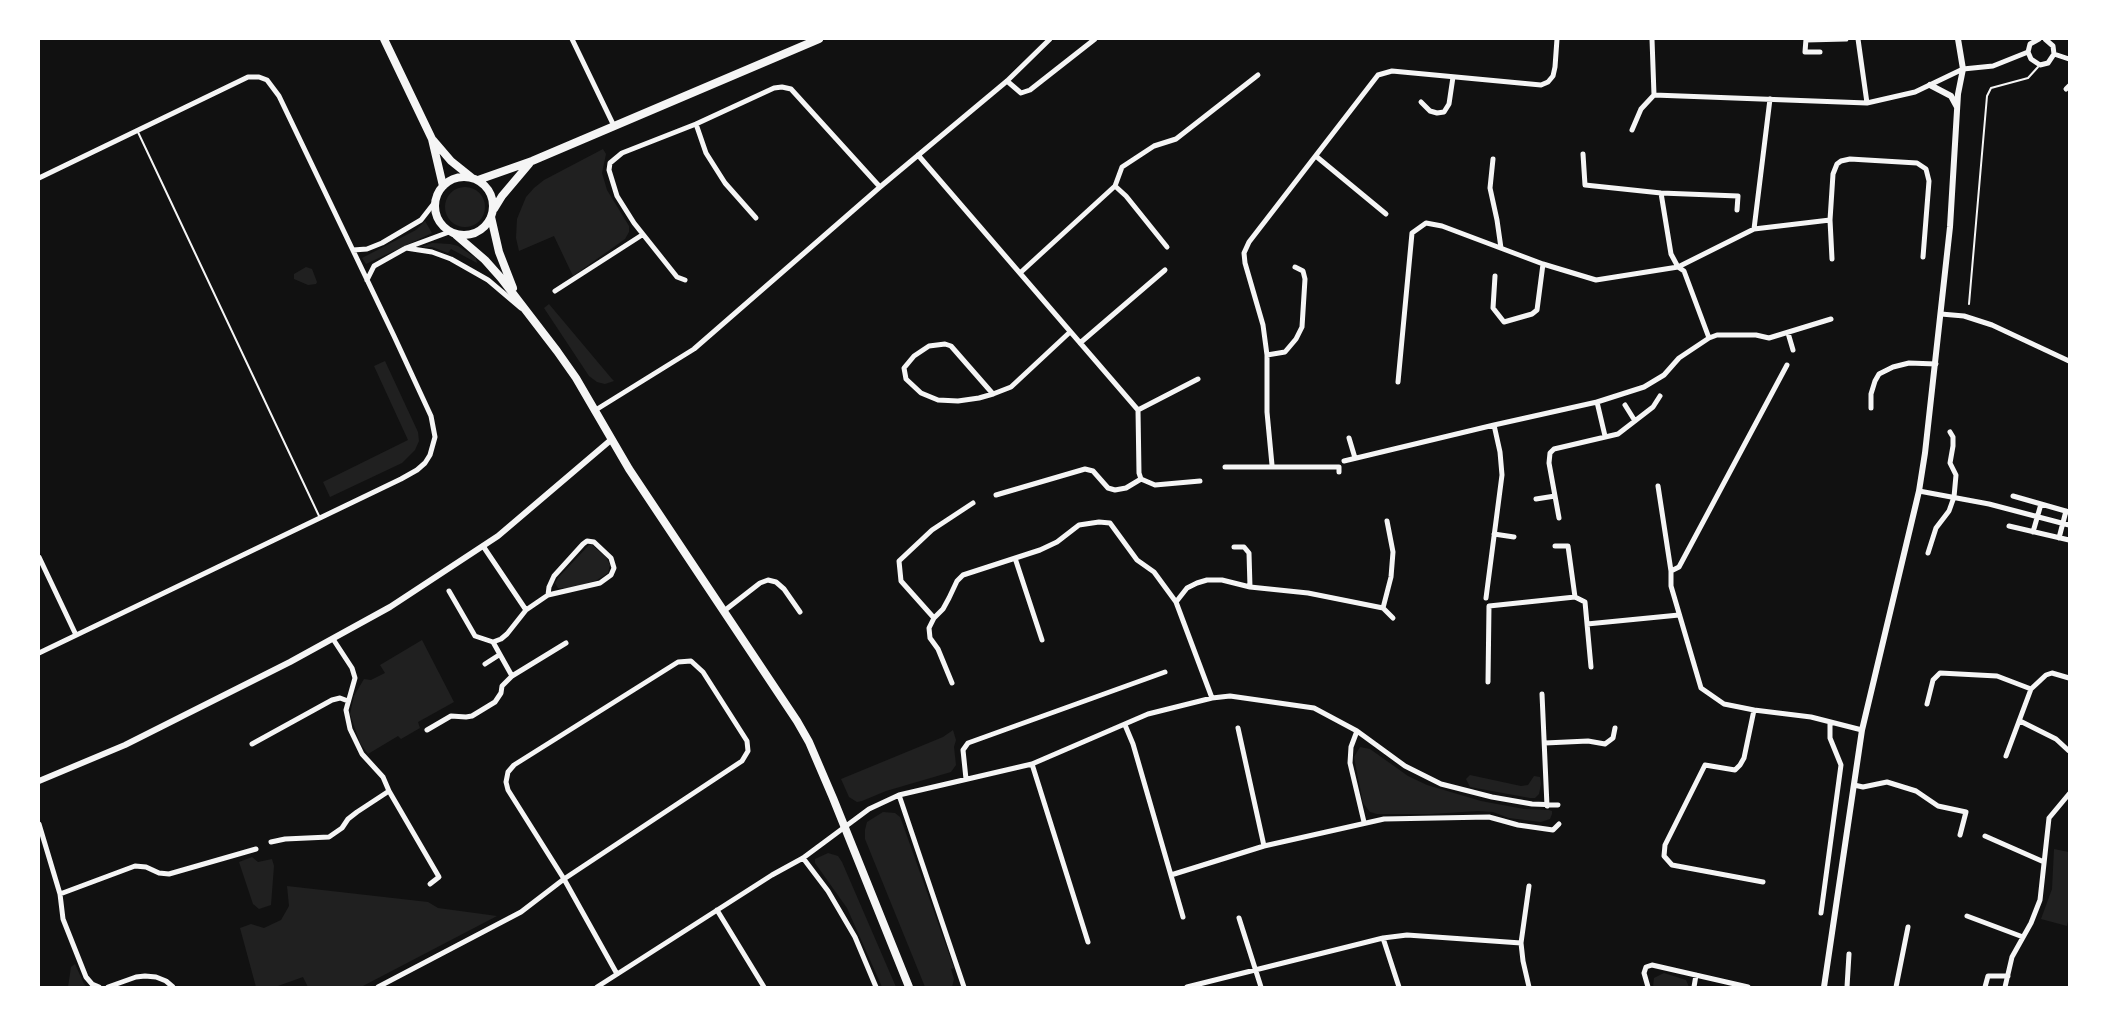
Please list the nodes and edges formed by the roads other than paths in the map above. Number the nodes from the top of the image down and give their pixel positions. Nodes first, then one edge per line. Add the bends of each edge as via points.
1 (384, 39) edge
2 (572, 39) edge
3 (819, 39) edge
4 (1050, 39) edge
5 (1095, 39) edge
6 (1557, 39) edge
7 (1652, 39) edge
8 (1846, 39) edge
9 (1858, 39) edge
10 (1958, 39) edge
11 (2039, 39) edge
12 (2045, 39) edge
13 (1806, 40) edge
14 (1820, 52) dead end
15 (2028, 52) junction
16 (2054, 54) junction
17 (2069, 59) edge
18 (2040, 64) junction
19 (1963, 69) junction
20 (1258, 75) dead end
21 (1453, 77) junction
22 (1007, 81) junction
23 (1930, 85) junction
24 (1654, 95) junction
25 (1770, 99) junction
26 (1421, 102) dead end
27 (1867, 104) junction
28 (1958, 107) junction
29 (696, 124) junction
30 (614, 126) junction
31 (137, 130) junction
32 (1632, 130) dead end
33 (432, 139) junction
34 (1583, 154) dead end
35 (918, 155) junction
36 (1317, 157) junction
37 (1493, 159) dead end
38 (532, 161) junction
39 (39, 178) edge
40 (475, 179) junction
41 (443, 186) junction
42 (1115, 186) junction
43 (880, 187) junction
44 (1661, 193) junction
45 (435, 202) junction
46 (1737, 210) dead end
47 (492, 213) junction
48 (1386, 214) dead end
49 (756, 218) dead end
50 (1830, 220) junction
51 (1754, 229) junction
52 (453, 233) junction
53 (642, 234) junction
54 (1167, 247) dead end
55 (406, 248) junction
56 (1501, 248) junction
57 (353, 250) junction
58 (1923, 257) dead end
59 (1832, 259) dead end
60 (1543, 264) junction
61 (1295, 267) dead end
62 (1678, 267) junction
63 (1165, 270) dead end
64 (1020, 273) junction
65 (1495, 276) dead end
66 (368, 280) junction
67 (685, 280) dead end
68 (555, 291) dead end
69 (516, 295) junction
70 (1969, 304) dead end
71 (1941, 314) junction
72 (532, 316) junction
73 (1831, 319) dead end
74 (1070, 332) junction
75 (1788, 333) junction
76 (1709, 338) junction
77 (1080, 343) junction
78 (1793, 350) dead end
79 (1267, 355) junction
80 (2069, 360) edge
81 (1936, 364) junction
82 (1787, 365) dead end
83 (1198, 379) dead end
84 (1398, 382) dead end
85 (993, 394) junction
86 (1660, 396) dead end
87 (1597, 402) junction
88 (1625, 405) dead end
89 (1871, 408) dead end
90 (1138, 410) junction
91 (594, 411) junction
92 (1635, 421) junction
93 (1494, 425) junction
94 (1950, 432) dead end
95 (1605, 436) junction
96 (1349, 438) dead end
97 (612, 439) junction
98 (1355, 458) junction
99 (1344, 461) dead end
100 (1272, 465) junction
101 (1225, 467) dead end
102 (1339, 472) dead end
103 (1141, 479) junction
104 (1200, 481) dead end
105 (1658, 486) dead end
106 (1919, 491) junction
107 (996, 495) dead end
108 (1555, 496) junction
109 (2013, 496) dead end
110 (1954, 497) junction
111 (1536, 499) dead end
112 (973, 503) dead end
113 (2041, 504) junction
114 (2068, 511) edge
115 (321, 518) junction
116 (1559, 518) dead end
117 (2037, 518) junction
118 (1387, 522) dead end
119 (2066, 525) edge
120 (2009, 526) dead end
121 (2033, 532) junction
122 (1494, 534) junction
123 (1514, 537) dead end
124 (2059, 538) junction
125 (2069, 540) edge
126 (483, 546) junction
127 (1555, 546) dead end
128 (1234, 547) dead end
129 (1928, 552) dead end
130 (39, 557) edge
131 (1015, 558) junction
132 (1671, 571) junction
133 (1250, 587) junction
134 (449, 591) dead end
135 (548, 595) junction
136 (1575, 597) junction
137 (1486, 598) dead end
138 (1176, 602) junction
139 (1383, 608) junction
140 (526, 610) junction
141 (724, 611) junction
142 (800, 612) dead end
143 (1679, 615) junction
144 (934, 618) junction
145 (1393, 618) dead end
146 (1587, 624) junction
147 (76, 635) junction
148 (333, 639) junction
149 (1042, 640) dead end
150 (493, 642) junction
151 (566, 644) dead end
152 (39, 653) edge
153 (500, 655) junction
154 (485, 664) dead end
155 (1591, 667) dead end
156 (1165, 672) dead end
157 (512, 676) junction
158 (2069, 678) edge
159 (952, 682) dead end
160 (1488, 682) dead end
161 (2031, 689) junction
162 (1542, 694) dead end
163 (1212, 698) junction
164 (348, 701) junction
165 (1927, 704) dead end
166 (1754, 710) junction
167 (2020, 721) junction
168 (1830, 722) junction
169 (1125, 725) junction
170 (1238, 728) dead end
171 (1615, 728) dead end
172 (427, 730) dead end
173 (1863, 730) junction
174 (1357, 731) junction
175 (1545, 743) junction
176 (252, 744) dead end
177 (2069, 751) edge
178 (2006, 756) dead end
179 (1032, 764) junction
180 (966, 779) junction
181 (39, 781) edge
182 (1854, 785) junction
183 (389, 791) junction
184 (2069, 794) edge
185 (898, 795) junction
186 (1558, 805) dead end
187 (1547, 806) junction
188 (1364, 822) junction
189 (39, 824) edge
190 (1559, 824) dead end
191 (844, 826) junction
192 (1960, 835) dead end
193 (1985, 836) dead end
194 (271, 842) dead end
195 (1264, 846) junction
196 (256, 849) dead end
197 (803, 858) junction
198 (2044, 862) junction
199 (1171, 875) junction
200 (564, 879) junction
201 (1763, 882) dead end
202 (430, 884) dead end
203 (1529, 886) dead end
204 (60, 894) junction
205 (717, 910) junction
206 (1821, 913) dead end
207 (1967, 916) dead end
208 (1183, 917) dead end
209 (1239, 918) dead end
210 (1908, 927) dead end
211 (2023, 937) junction
212 (1383, 938) junction
213 (1088, 942) dead end
214 (1521, 943) junction
215 (1849, 954) dead end
216 (1256, 971) junction
217 (617, 974) junction
218 (1696, 975) junction
219 (2008, 976) junction
220 (99, 987) edge
221 (108, 987) edge
222 (173, 987) edge
223 (378, 987) edge
224 (597, 987) edge
225 (764, 987) edge
226 (876, 987) edge
227 (909, 987) edge
228 (964, 987) edge
229 (1187, 987) edge
230 (1261, 987) edge
231 (1399, 987) edge
232 (1529, 987) edge
233 (1648, 987) edge
234 (1694, 987) edge
235 (1748, 987) edge
236 (1824, 987) edge
237 (1846, 987) edge
238 (1896, 987) edge
239 (1985, 987) edge
240 (2005, 987) edge

1 - 33 main road
2 - 30 street
3 - 30 main road
4 - 22 street
5 - 22 street via 1030,90 1022,93
6 - 21 street via 1553,76 1541,85
7 - 24 street
8 - 13 street
9 - 27 street
10 - 19 street
11 - 15 street
12 - 16 street via 2053,46
13 - 14 street via 1805,52
15 - 18 street via 2033,62
15 - 19 street via 1993,66
16 - 17 street
16 - 18 street via 2048,63
18 - 70 lane via 2028,78 1991,88 1987,96
19 - 23 street
19 - 28 street
20 - 42 street via 1176,139 1154,146 1122,167
21 - 26 street via 1449,104 1444,111 1430,111
21 - 36 street via 1392,71 1378,75
22 - 35 street
23 - 27 street
23 - 28 street via 1951,96
24 - 25 street
24 - 32 street via 1641,109
25 - 27 street
25 - 51 street
28 - 71 street
29 - 43 street via 774,88 791,89
29 - 49 street via 706,153 725,183
29 - 53 street via 622,153 610,164 617,196
30 - 38 main road
31 - 39 street
31 - 57 street via 248,77 267,80 279,96
31 - 115 lane
33 - 40 main road
33 - 41 main road
34 - 44 street via 1585,185
35 - 43 street
35 - 64 street
36 - 48 street
36 - 79 street via 1244,253
37 - 56 street via 1490,188
38 - 40 main road
38 - 47 main road
40 - 41 main road via 458,177
40 - 47 main road via 490,192
41 - 45 main road
42 - 54 street
42 - 64 street
43 - 91 street via 694,350
44 - 46 street via 1738,196
44 - 62 street via 1671,254
45 - 52 main road via 437,218
45 - 57 street via 422,220 382,243
47 - 52 main road via 475,234
47 - 69 main road via 500,252
50 - 51 street
50 - 58 street via 1833,174 1841,161 1920,164 1929,181
50 - 59 street
51 - 62 street
52 - 55 street
52 - 69 main road via 485,260
53 - 67 street via 677,277
53 - 68 street
55 - 66 street via 374,266
55 - 72 street via 451,259 488,280
56 - 60 street
56 - 84 street via 1442,226 1426,224 1413,233
57 - 66 street
60 - 62 street via 1596,280
60 - 65 street via 1537,310 1504,322 1493,308
61 - 79 street via 1303,271 1305,279 1302,327 1285,352
62 - 76 street via 1684,271
63 - 77 street
64 - 74 street
66 - 115 street via 431,416 435,437 430,455 417,470
69 - 72 main road
71 - 80 street via 1992,324
71 - 81 street
72 - 91 main road
73 - 75 street
74 - 77 street
74 - 85 street via 1011,387
75 - 76 street via 1769,338
75 - 78 street
76 - 87 street via 1644,387
77 - 90 street
79 - 100 street
81 - 89 street via 1909,363 1879,374
81 - 106 street
82 - 132 street via 1679,567
83 - 90 street
85 - 85 street via 958,401 938,400 921,393 906,379 904,368 929,346 945,344
86 - 92 street
87 - 93 street
87 - 95 street
88 - 92 street
90 - 103 street
91 - 97 main road
92 - 95 street via 1618,434
93 - 98 street
93 - 122 street via 1502,475
94 - 110 street via 1950,463 1956,475
95 - 108 street via 1550,453
96 - 98 street
97 - 126 street
97 - 141 main road
98 - 99 street
100 - 101 street
100 - 102 street via 1339,466
103 - 104 street via 1155,485
103 - 107 street via 1115,490 1108,488 1094,471 1084,469
105 - 132 street
106 - 110 street
106 - 173 street
108 - 111 street
108 - 116 street
109 - 113 street
110 - 117 street
110 - 129 street via 1936,528
112 - 144 street via 932,530 899,561 901,580
113 - 114 street
113 - 117 street
114 - 119 street
115 - 147 street
117 - 119 street
117 - 121 street
118 - 139 street via 1393,552
119 - 124 street
120 - 121 street
121 - 124 street
122 - 123 street
122 - 137 street
124 - 125 street
126 - 140 street
126 - 148 street
127 - 136 street via 1568,546
128 - 133 street via 1244,547 1249,553
130 - 147 street
131 - 138 street via 1057,542 1080,525 1110,523 1137,560 1154,572
131 - 144 street via 963,575
131 - 149 street
132 - 143 street
133 - 138 street via 1207,580 1187,588
133 - 139 street via 1308,593
134 - 150 street via 475,636
135 - 135 street via 600,583 614,568 609,554 587,541 554,576
135 - 140 street
136 - 146 street via 1585,602
136 - 160 street via 1489,606
138 - 163 street
139 - 145 street
140 - 150 street via 507,634
141 - 142 street via 768,580 776,582
141 - 191 main road via 809,742
143 - 146 street
143 - 166 street via 1701,688 1724,704
144 - 159 street via 930,638
146 - 155 street
147 - 152 street
148 - 164 street via 355,678
148 - 181 street via 125,745
150 - 153 street
151 - 157 street
153 - 154 street
153 - 157 street
156 - 180 street via 968,743 963,750
157 - 172 street via 495,702 466,717 451,716
158 - 161 street via 2052,673
161 - 165 street via 1997,676 1940,673 1933,680
161 - 167 street
162 - 175 street
163 - 169 street via 1148,714
163 - 174 street via 1230,696 1314,708
164 - 176 street via 332,700
164 - 183 street via 346,717 357,746 383,777
166 - 168 street
166 - 201 street via 1740,765 1735,770 1705,765 1665,845 1664,856 1672,865
167 - 177 street via 2056,739
167 - 178 street
168 - 173 street
168 - 206 street via 1830,738 1840,765
169 - 179 street
169 - 199 street
170 - 195 street
171 - 175 street via 1613,738 1605,744
173 - 182 street
174 - 187 street via 1405,766 1441,784
174 - 188 street via 1350,764
175 - 187 street
179 - 180 street
179 - 213 street
180 - 185 street
182 - 192 street via 1887,782 1916,791 1938,806 1966,812
182 - 236 street
183 - 194 street via 329,837
183 - 202 street via 439,877
184 - 198 street via 2049,818
185 - 191 street
185 - 228 street
186 - 187 street
188 - 190 street via 1489,817 1553,830
188 - 195 street
189 - 204 street
191 - 197 street
191 - 227 main road
193 - 198 street
195 - 199 street
196 - 204 street via 170,874 135,866
197 - 205 street
197 - 226 street via 855,937
198 - 211 street via 2040,900
199 - 208 street
200 - 200 street via 508,790 508,772 678,663 685,660 698,665 747,741 748,752 742,761
200 - 217 street
200 - 223 street via 521,912
203 - 214 street
204 - 220 street via 63,919 86,977
205 - 217 street
205 - 225 street
207 - 211 street
209 - 216 street
210 - 238 street
211 - 219 street via 2012,957
212 - 214 street via 1407,935
212 - 216 street
212 - 231 street
214 - 232 street
215 - 237 street
216 - 229 street
216 - 230 street
217 - 224 street
218 - 233 street via 1652,965 1644,973
218 - 234 street
218 - 235 street
219 - 239 street via 1988,976
219 - 240 street
221 - 222 street via 145,976 156,977

